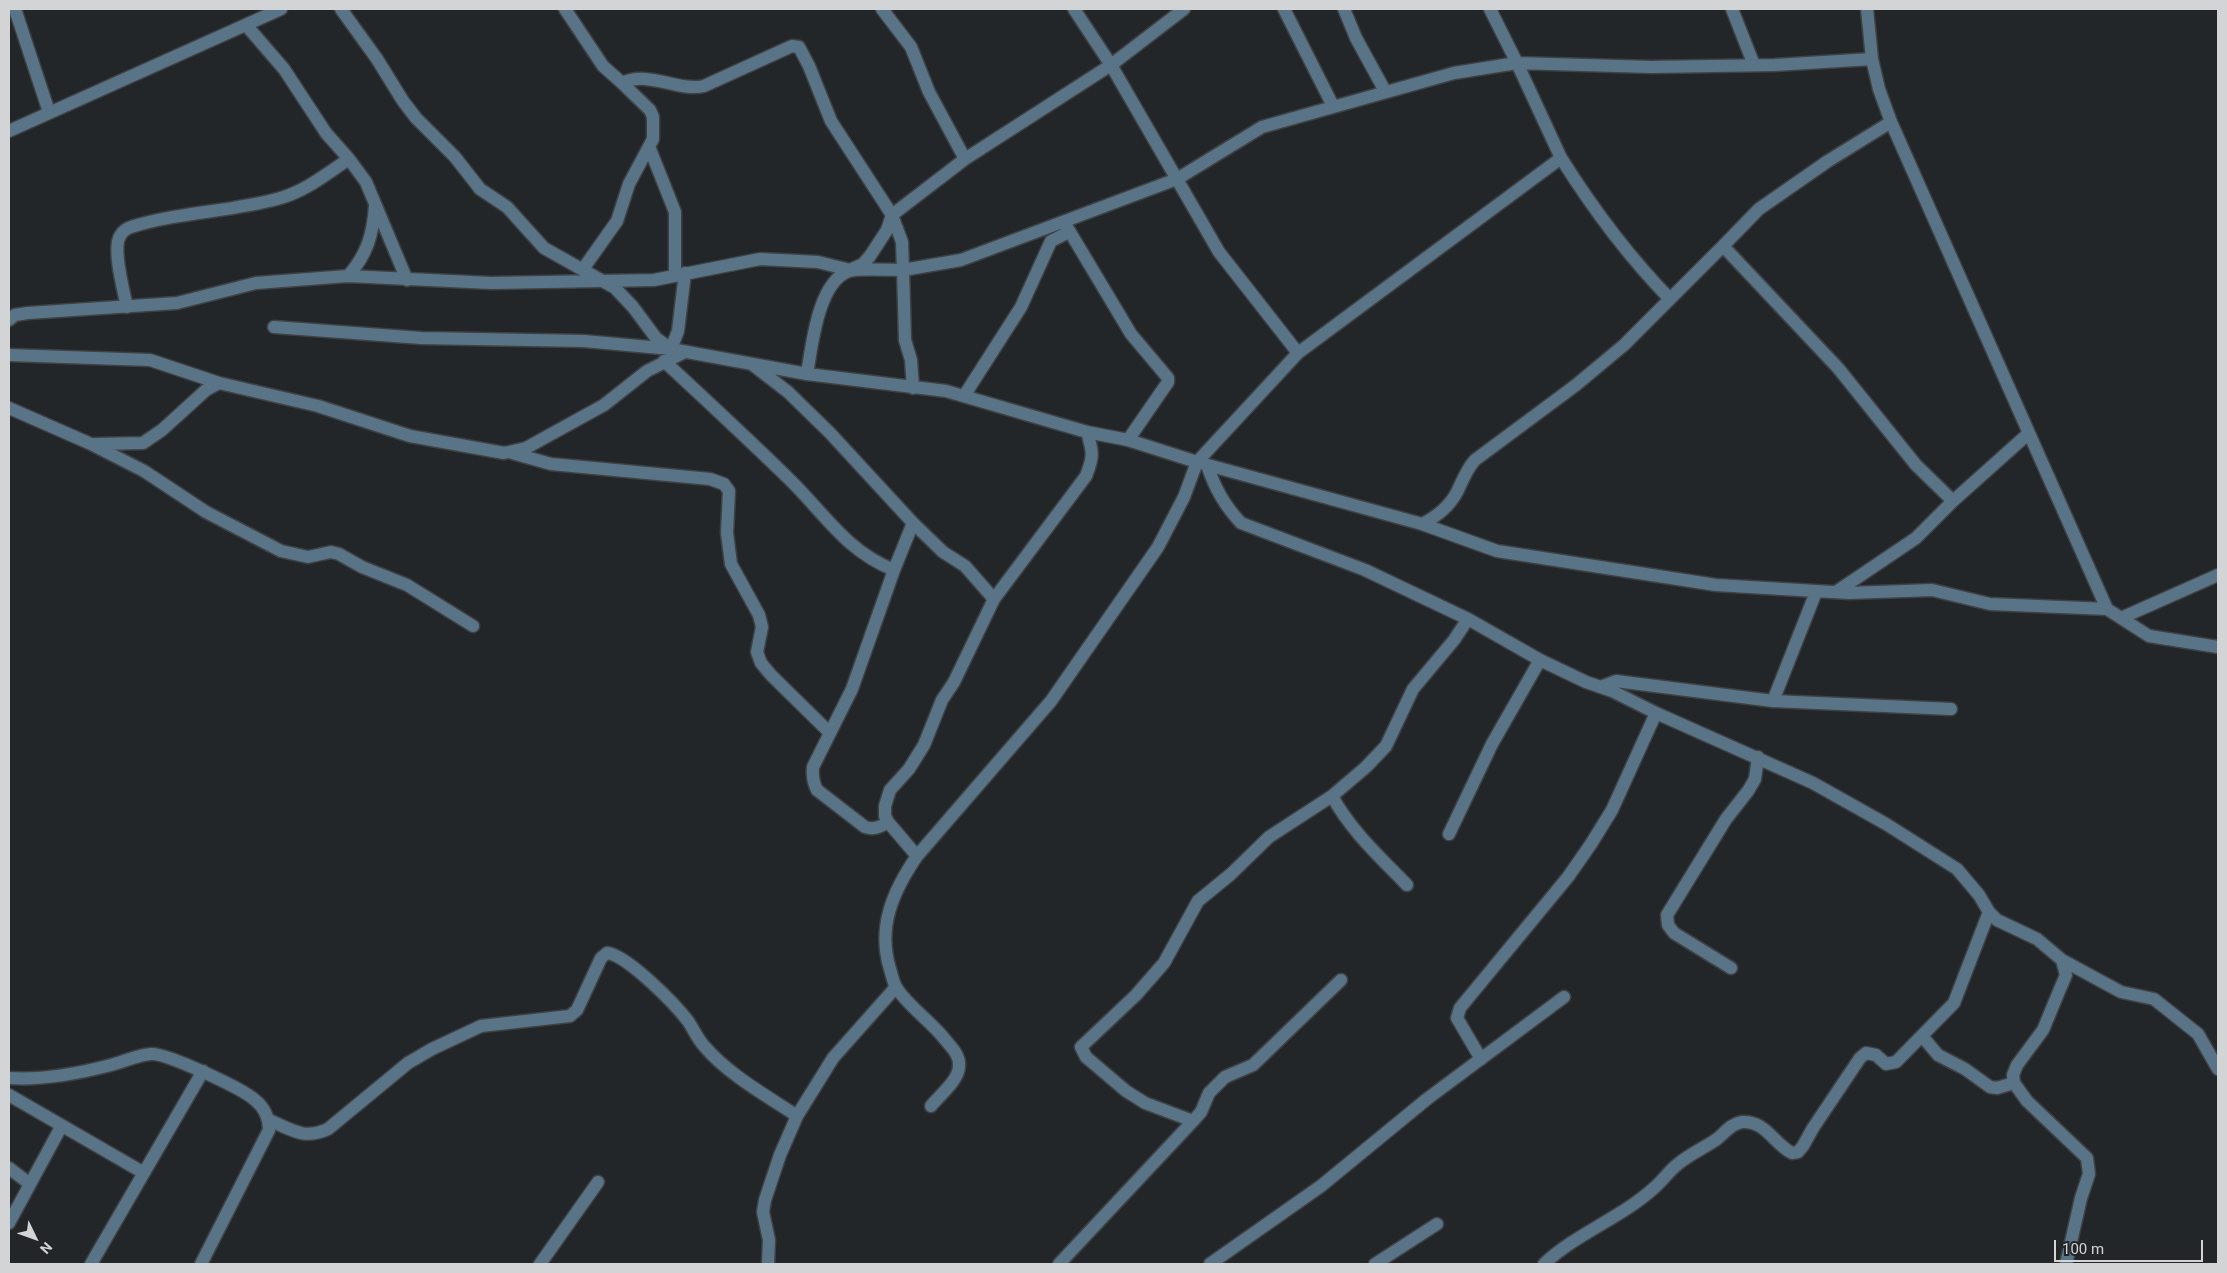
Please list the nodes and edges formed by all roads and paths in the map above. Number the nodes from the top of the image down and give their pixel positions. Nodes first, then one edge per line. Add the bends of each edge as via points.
1 (14, 9) edge
2 (281, 9) edge
3 (341, 9) edge
4 (565, 9) edge
5 (882, 9) edge
6 (1074, 9) edge
7 (1184, 9) edge
8 (1284, 9) edge
9 (1344, 9) edge
10 (1490, 9) edge
11 (1732, 9) edge
12 (1867, 9) edge
13 (246, 25) junction
14 (1872, 59) junction
15 (1517, 63) junction
16 (1111, 65) junction
17 (1754, 65) junction
18 (622, 83) junction
19 (1384, 91) junction
20 (1334, 106) junction
21 (49, 112) junction
22 (1892, 122) junction
23 (9, 131) edge
24 (650, 149) junction
25 (349, 158) junction
26 (1561, 158) junction
27 (965, 159) junction
28 (1177, 179) junction
29 (375, 203) junction
30 (892, 215) junction
31 (1066, 227) junction
32 (1723, 246) junction
33 (583, 269) junction
34 (850, 270) junction
35 (902, 270) junction
36 (680, 274) junction
37 (348, 276) junction
38 (407, 280) junction
39 (606, 281) junction
40 (1670, 299) junction
41 (127, 307) junction
42 (9, 320) edge
43 (274, 327) dead end
44 (1298, 353) junction
45 (9, 355) edge
46 (669, 356) junction
47 (749, 362) junction
48 (806, 374) junction
49 (219, 383) junction
50 (914, 388) junction
51 (964, 396) junction
52 (9, 408) edge
53 (1087, 432) junction
54 (2029, 433) junction
55 (1128, 440) junction
56 (91, 444) junction
57 (512, 452) junction
58 (1202, 463) junction
59 (1953, 501) junction
60 (913, 523) junction
61 (1422, 524) junction
62 (894, 570) junction
63 (2218, 575) edge
64 (1816, 592) junction
65 (1836, 592) junction
66 (994, 600) junction
67 (2107, 609) junction
68 (2121, 618) junction
69 (1468, 619) junction
70 (473, 626) dead end
71 (2218, 647) edge
72 (1540, 660) junction
73 (1600, 687) junction
74 (1773, 701) junction
75 (1951, 709) dead end
76 (1656, 713) junction
77 (830, 733) junction
78 (1758, 757) junction
79 (1332, 796) junction
80 (888, 822) junction
81 (1449, 834) dead end
82 (916, 856) junction
83 (1407, 885) dead end
84 (1989, 912) junction
85 (2062, 960) junction
86 (1731, 968) dead end
87 (1341, 980) dead end
88 (896, 987) junction
89 (1564, 997) dead end
90 (1922, 1036) junction
91 (1480, 1059) junction
92 (2218, 1069) edge
93 (203, 1071) junction
94 (9, 1078) edge
95 (2014, 1083) junction
96 (9, 1095) edge
97 (931, 1106) dead end
98 (797, 1116) junction
99 (269, 1120) junction
100 (1193, 1121) junction
101 (61, 1127) junction
102 (9, 1168) edge
103 (144, 1173) junction
104 (598, 1182) dead end
105 (30, 1184) junction
106 (9, 1224) edge
107 (1437, 1224) dead end
108 (91, 1264) edge
109 (201, 1264) edge
110 (540, 1264) edge
111 (768, 1264) edge
112 (1059, 1264) edge
113 (1210, 1264) edge
114 (1375, 1264) edge
115 (1544, 1264) edge
116 (2066, 1264) edge

1 - 21 street
2 - 13 street
3 - 33 street via 377,58 402,101 455,157 480,189 507,206 544,248
4 - 18 street via 604,66
5 - 27 street via 911,47 929,92
6 - 16 street
7 - 16 street
8 - 20 street
9 - 19 street
10 - 15 street
11 - 17 street
12 - 14 street
13 - 21 street
13 - 25 street via 284,69 326,133
14 - 17 street
14 - 22 street
15 - 17 street via 1651,67
15 - 19 street via 1454,73
15 - 26 street
16 - 27 street
16 - 28 street
18 - 24 street via 650,110 654,133
18 - 30 street via 662,80 694,88 792,46 799,47 831,121
19 - 20 street
20 - 28 street via 1262,127
21 - 23 street
22 - 32 street via 1759,209
22 - 54 street
24 - 33 street via 629,184 617,221
24 - 36 street via 674,212
25 - 29 street via 366,182
25 - 41 street via 302,191 277,199 130,227 124,231 118,238 118,255
26 - 40 street via 1613,234
26 - 44 street
27 - 30 street
28 - 31 street
28 - 44 street via 1219,252
29 - 37 street via 371,239
29 - 38 street
30 - 34 street via 887,230 870,256 863,264
30 - 35 street via 902,242
31 - 35 street via 961,260
31 - 51 street via 1051,242 1021,307
31 - 55 street via 1131,334 1168,378
32 - 40 street
32 - 59 street via 1838,368 1916,465
33 - 39 street
34 - 35 street
34 - 36 street via 818,262 760,259
34 - 48 street via 835,280 827,291
35 - 50 street via 905,340
36 - 39 street via 654,280
36 - 46 street via 678,331
37 - 38 street
37 - 41 street via 256,283 177,303
38 - 39 street via 491,283
39 - 46 street via 624,296
40 - 61 street via 1624,345 1576,386 1474,460 1454,497 1436,517
41 - 42 street via 28,313 15,315
43 - 46 street via 421,338 584,341
44 - 58 street
45 - 49 street via 150,360
46 - 47 street via 686,352
46 - 57 street via 604,405 526,448
46 - 62 street via 848,542 862,554
47 - 48 street
47 - 60 street via 788,392 823,426
48 - 50 street
49 - 56 street via 206,390 143,443
49 - 57 street via 318,406 410,436
50 - 51 street
51 - 53 street
52 - 56 street
53 - 55 street
53 - 66 street via 1093,450 1086,476
54 - 59 street
54 - 67 street
55 - 58 street
56 - 70 street via 144,471 206,512 280,551 308,557 331,552 339,554 407,585
57 - 77 street via 551,464 710,479 724,484 729,491 727,534 731,564 759,615 762,627 757,652 761,663
58 - 61 street
58 - 69 street via 1226,508 1241,523 1365,570
58 - 82 street via 1158,547 1051,701
59 - 65 street via 1916,538
60 - 62 street
60 - 66 street via 943,552 965,566
61 - 64 street via 1497,551 1716,584
62 - 77 street via 852,689
63 - 68 street
64 - 65 street
64 - 74 street
65 - 67 street via 1932,590 1990,604
66 - 80 street via 942,700 924,745 890,790 885,806
67 - 68 street
68 - 71 street via 2149,636
69 - 72 street
69 - 79 street via 1413,690 1386,746
72 - 73 street
72 - 81 street via 1492,744
73 - 74 street via 1616,681
73 - 76 street
74 - 75 street
76 - 78 street
76 - 91 street via 1612,810 1591,844 1460,1008 1457,1018
77 - 80 street via 813,767 812,781 817,790 865,827 878,828
78 - 84 street via 1813,783 1931,851 1956,869
78 - 86 street via 1755,779 1726,819 1668,915 1668,926 1674,933
79 - 83 street via 1358,834
79 - 100 street via 1269,836 1198,901 1164,963 1081,1046 1086,1057 1126,1091 1145,1103
80 - 82 street
82 - 88 street via 888,908 885,928 887,958
84 - 85 street via 1997,920 2037,939
84 - 90 street via 1954,1002
85 - 92 street via 2121,992 2154,999 2198,1034
85 - 95 street via 2066,974 2063,982 2042,1030 2017,1065
87 - 100 street via 1252,1065 1225,1077 1209,1093
88 - 97 street via 934,1025 959,1057 957,1076
88 - 98 street via 832,1058
89 - 91 street
90 - 95 street via 1938,1055 1990,1087
90 - 115 street via 1896,1062 1886,1064 1876,1055 1866,1053 1860,1058 1798,1152 1787,1150 1754,1123 1741,1122 1730,1126 1715,1140 1677,1164 1653,1189 1561,1249
91 - 113 street via 1320,1186
93 - 94 street via 152,1054 79,1071
93 - 99 street via 255,1099
93 - 103 street
95 - 116 street via 2027,1101 2087,1158 2089,1174
96 - 101 street
98 - 99 street via 741,1078 704,1047 675,1004 628,963 607,952 577,1010 570,1016 481,1026 408,1063 328,1129 315,1135
98 - 111 street via 765,1200 763,1212 769,1240
99 - 109 street via 269,1130
100 - 112 street
101 - 103 street
101 - 105 street
102 - 105 street
103 - 108 street
104 - 110 street
105 - 106 street
107 - 114 street

